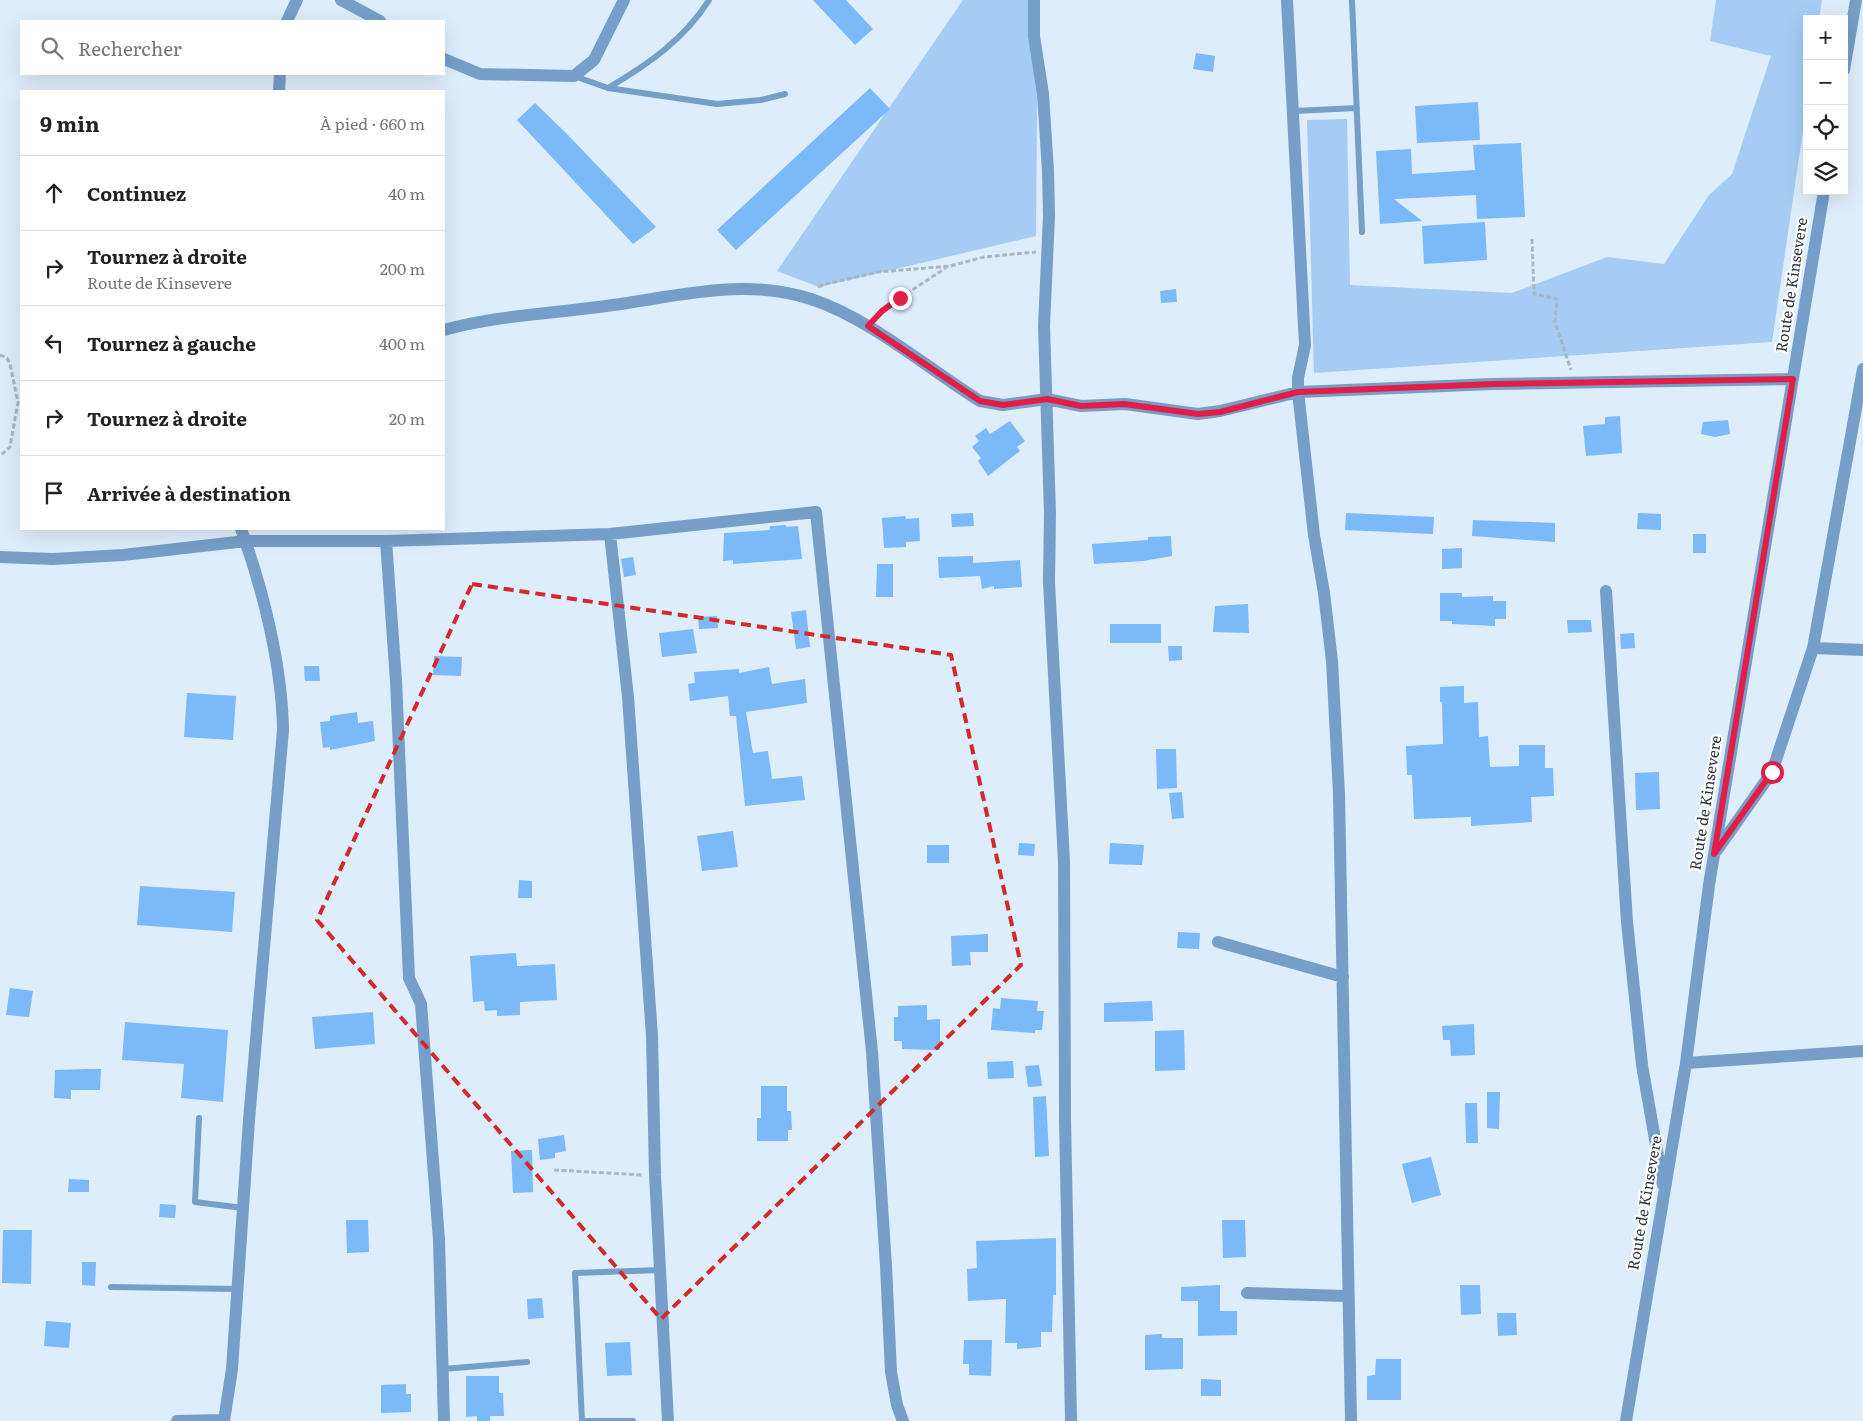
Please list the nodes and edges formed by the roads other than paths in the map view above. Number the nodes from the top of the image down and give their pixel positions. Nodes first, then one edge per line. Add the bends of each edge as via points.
1 (297, 0) edge
2 (340, 0) edge
3 (624, 0) edge
4 (709, 0) edge
5 (1034, 0) edge
6 (1286, 0) edge
7 (1352, 0) edge
8 (1856, 0) edge
9 (287, 20) edge
10 (378, 20) edge
11 (445, 59) edge
12 (1846, 60) edge
13 (280, 75) edge
14 (574, 76) junction
15 (608, 88) junction
16 (279, 90) edge
17 (785, 94) dead end
18 (1357, 108) junction
19 (1294, 111) junction
20 (1823, 195) edge
21 (1362, 232) dead end
22 (445, 330) edge
23 (1863, 369) edge
24 (1793, 379) junction
25 (1298, 392) junction
26 (1047, 399) junction
27 (241, 530) edge
28 (610, 534) junction
29 (246, 541) junction
30 (386, 541) junction
31 (0, 557) edge
32 (1606, 591) dead end
33 (1813, 648) junction
34 (1863, 650) edge
35 (1714, 854) junction
36 (1218, 942) dead end
37 (1343, 977) junction
38 (1863, 1051) edge
39 (1686, 1063) junction
40 (199, 1118) dead end
41 (1664, 1190) junction
42 (243, 1208) junction
43 (661, 1270) junction
44 (110, 1287) dead end
45 (237, 1290) junction
46 (1247, 1293) dead end
47 (1347, 1296) junction
48 (527, 1362) dead end
49 (442, 1369) junction
50 (224, 1420) edge
51 (177, 1421) edge
52 (444, 1421) edge
53 (633, 1421) edge
54 (668, 1421) edge
55 (903, 1421) edge
56 (1071, 1421) edge
57 (1351, 1421) edge
58 (1626, 1421) edge

1 - 9 street
2 - 10 street
3 - 14 street via 594,60
4 - 15 lane via 669,47
5 - 26 street via 1034,36 1043,94 1048,171 1044,326
6 - 19 street
7 - 18 lane
8 - 12 street
11 - 14 street via 480,74
13 - 16 street
14 - 15 lane
15 - 17 lane via 717,104
18 - 19 lane
18 - 21 lane
19 - 25 street via 1305,345
20 - 24 street, Route de Kinsevere
22 - 26 street via 499,318 748,288 812,299 868,326 980,401 1003,405
23 - 33 street
24 - 25 street via 1577,382
24 - 35 street, Route de Kinsevere
25 - 26 street via 1220,412 1198,414 1132,405 1081,406
25 - 37 street via 1332,661
26 - 56 street via 1049,582 1064,861
27 - 29 street
28 - 30 street
28 - 43 street via 628,697 646,948
28 - 55 street via 816,512 872,1052 891,1372
29 - 30 street
29 - 31 street via 123,555 53,559
29 - 42 street via 270,634 282,699 283,730
30 - 49 street via 396,681 409,978 421,1010 440,1240
32 - 41 street via 1629,941 1642,1065
33 - 34 street
33 - 35 street via 1772,772
35 - 39 street, Route de Kinsevere
36 - 37 street
37 - 47 street
38 - 39 street
39 - 41 street, Route de Kinsevere
40 - 42 lane via 196,1202
41 - 58 street, Route de Kinsevere
42 - 45 street
43 - 53 lane via 575,1272 582,1420
43 - 54 street
44 - 45 lane
45 - 50 street via 232,1369
46 - 47 street
47 - 57 street
48 - 49 lane
49 - 52 street
50 - 51 street

